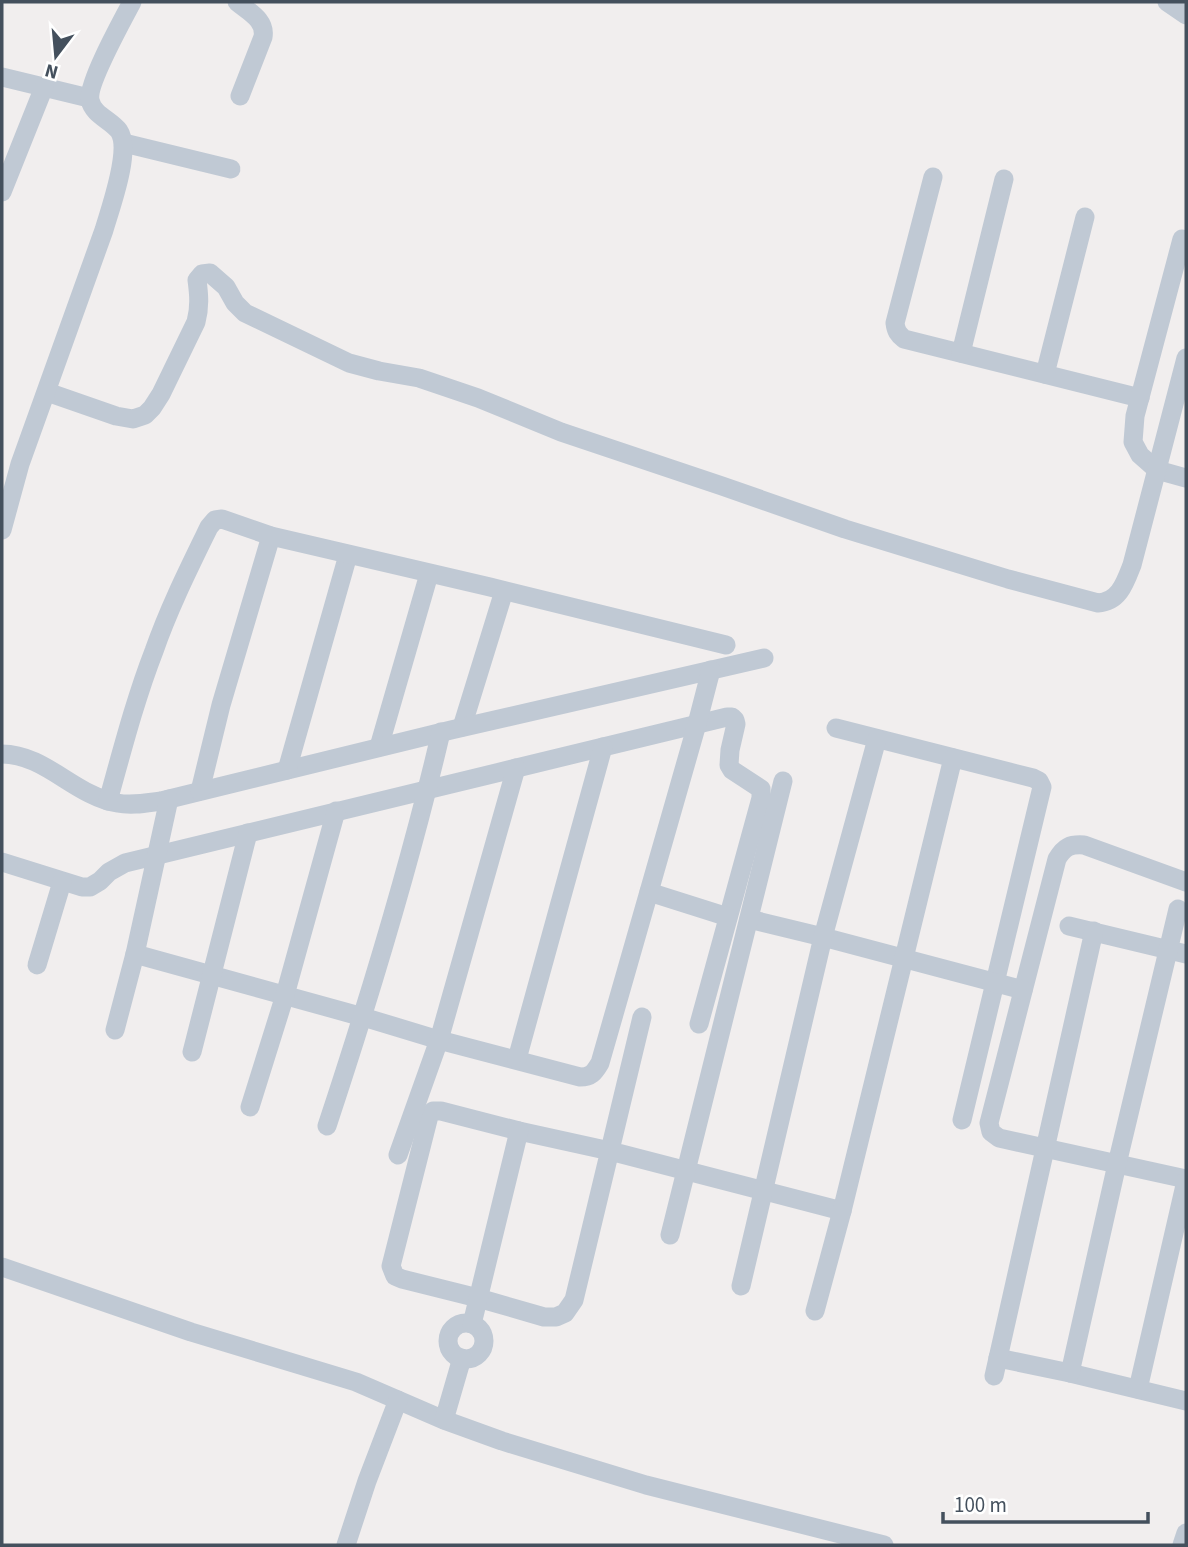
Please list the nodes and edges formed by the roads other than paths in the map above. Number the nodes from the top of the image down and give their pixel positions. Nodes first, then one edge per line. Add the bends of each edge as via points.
1 (132, 2) edge
2 (237, 2) edge
3 (1167, 2) edge
4 (1186, 15) edge
5 (2, 77) edge
6 (44, 87) junction
7 (240, 96) dead end
8 (89, 98) junction
9 (124, 143) junction
10 (231, 169) dead end
11 (933, 177) dead end
12 (1004, 179) dead end
13 (2, 192) edge
14 (1085, 217) dead end
15 (1182, 239) dead end
16 (961, 353) junction
17 (1186, 358) edge
18 (1045, 374) junction
19 (47, 392) junction
20 (1140, 398) junction
21 (1157, 470) junction
22 (1186, 478) edge
23 (2, 530) edge
24 (271, 536) junction
25 (348, 555) junction
26 (429, 574) junction
27 (504, 591) junction
28 (726, 645) dead end
29 (764, 658) dead end
30 (711, 670) junction
31 (697, 724) junction
32 (462, 727) junction
33 (836, 728) dead end
34 (441, 732) junction
35 (877, 738) junction
36 (379, 747) junction
37 (603, 747) junction
38 (2, 754) edge
39 (953, 758) junction
40 (516, 768) junction
41 (287, 770) junction
42 (783, 781) dead end
43 (428, 789) junction
44 (200, 792) junction
45 (169, 799) junction
46 (108, 801) junction
47 (336, 811) junction
48 (247, 833) junction
49 (157, 855) junction
50 (2, 862) edge
51 (62, 882) junction
52 (1186, 882) edge
53 (649, 892) junction
54 (1178, 909) dead end
55 (728, 917) junction
56 (749, 919) junction
57 (1069, 926) dead end
58 (1094, 931) junction
59 (823, 937) junction
60 (1177, 951) edge
61 (135, 954) junction
62 (904, 958) junction
63 (37, 965) dead end
64 (212, 975) junction
65 (995, 982) junction
66 (1023, 990) junction
67 (285, 995) junction
68 (363, 1017) junction
69 (642, 1017) dead end
70 (699, 1024) dead end
71 (115, 1030) dead end
72 (439, 1040) junction
73 (192, 1052) dead end
74 (517, 1059) junction
75 (250, 1107) dead end
76 (962, 1120) dead end
77 (327, 1126) dead end
78 (519, 1131) junction
79 (1046, 1149) junction
80 (610, 1151) junction
81 (398, 1155) dead end
82 (1117, 1164) junction
83 (686, 1170) junction
84 (1186, 1180) edge
85 (763, 1189) junction
86 (842, 1211) junction
87 (670, 1234) dead end
88 (2, 1267) edge
89 (741, 1286) dead end
90 (478, 1298) junction
91 (815, 1311) dead end
92 (1070, 1373) junction
93 (1138, 1389) junction
94 (398, 1400) junction
95 (1186, 1401) edge
96 (444, 1420) junction
97 (1186, 1533) edge
98 (346, 1545) edge
99 (884, 1545) edge
100 (1182, 1545) edge

1 - 8 street
2 - 7 street via 262,22 264,30
3 - 4 street
5 - 6 street
6 - 8 street
6 - 13 street
8 - 9 street
9 - 10 street
9 - 19 street via 104,230
11 - 16 street via 896,331 904,339
12 - 16 street
14 - 18 street
15 - 20 street
16 - 18 street
17 - 21 street
18 - 20 street
19 - 21 street via 116,416 133,419 145,415 161,394 195,322 200,297 197,280 210,273 245,313 349,363 419,378 561,432 858,533 1098,603 1113,600 1124,586
19 - 23 street
20 - 21 street via 1133,442
21 - 22 street
24 - 25 street
24 - 44 street
24 - 46 street via 222,519 212,523 154,650
25 - 26 street
25 - 41 street
26 - 27 street
26 - 36 street
27 - 28 street
27 - 32 street
29 - 30 street
30 - 31 street
30 - 32 street
31 - 37 street
31 - 53 street
31 - 55 street via 727,717 735,720 729,765 761,789
32 - 34 street
33 - 35 street
34 - 36 street
34 - 43 street
35 - 39 street
35 - 59 street
36 - 41 street
37 - 40 street
37 - 74 street
38 - 46 street via 29,759
39 - 62 street
39 - 65 street via 1033,778 1042,787
40 - 43 street
40 - 72 street
41 - 44 street
42 - 56 street
43 - 47 street
43 - 68 street
44 - 45 street
45 - 46 street via 135,804
45 - 49 street
47 - 48 street
47 - 67 street
48 - 49 street
48 - 64 street
49 - 51 street via 125,863 90,887
49 - 61 street
50 - 51 street
51 - 63 street
52 - 66 street via 1084,845 1065,848 1057,859
53 - 55 street
53 - 74 street via 594,1073 580,1077
54 - 60 street
55 - 70 street
56 - 59 street
56 - 83 street
57 - 58 street
58 - 60 street
58 - 79 street
59 - 62 street
59 - 85 street
60 - 82 street
61 - 64 street
61 - 71 street
62 - 65 street
62 - 86 street
64 - 67 street
64 - 73 street
65 - 66 street
65 - 76 street
66 - 79 street via 989,1128 999,1138
67 - 68 street
67 - 75 street
68 - 72 street
68 - 77 street
69 - 80 street
72 - 74 street
72 - 81 street
78 - 80 street
78 - 90 street
78 - 90 street via 433,1111 391,1266 402,1279
79 - 82 street
79 - 92 street via 996,1367
80 - 83 street
80 - 90 street via 574,1300 565,1313 544,1317
82 - 84 street
82 - 92 street
83 - 85 street
83 - 87 street
84 - 93 street
85 - 86 street
85 - 89 street
86 - 91 street
88 - 94 street via 356,1382
90 - 96 street via 472,1324 484,1336 482,1348 474,1357 461,1358
92 - 93 street
93 - 95 street
94 - 96 street
94 - 98 street
96 - 99 street via 646,1485
97 - 100 street

